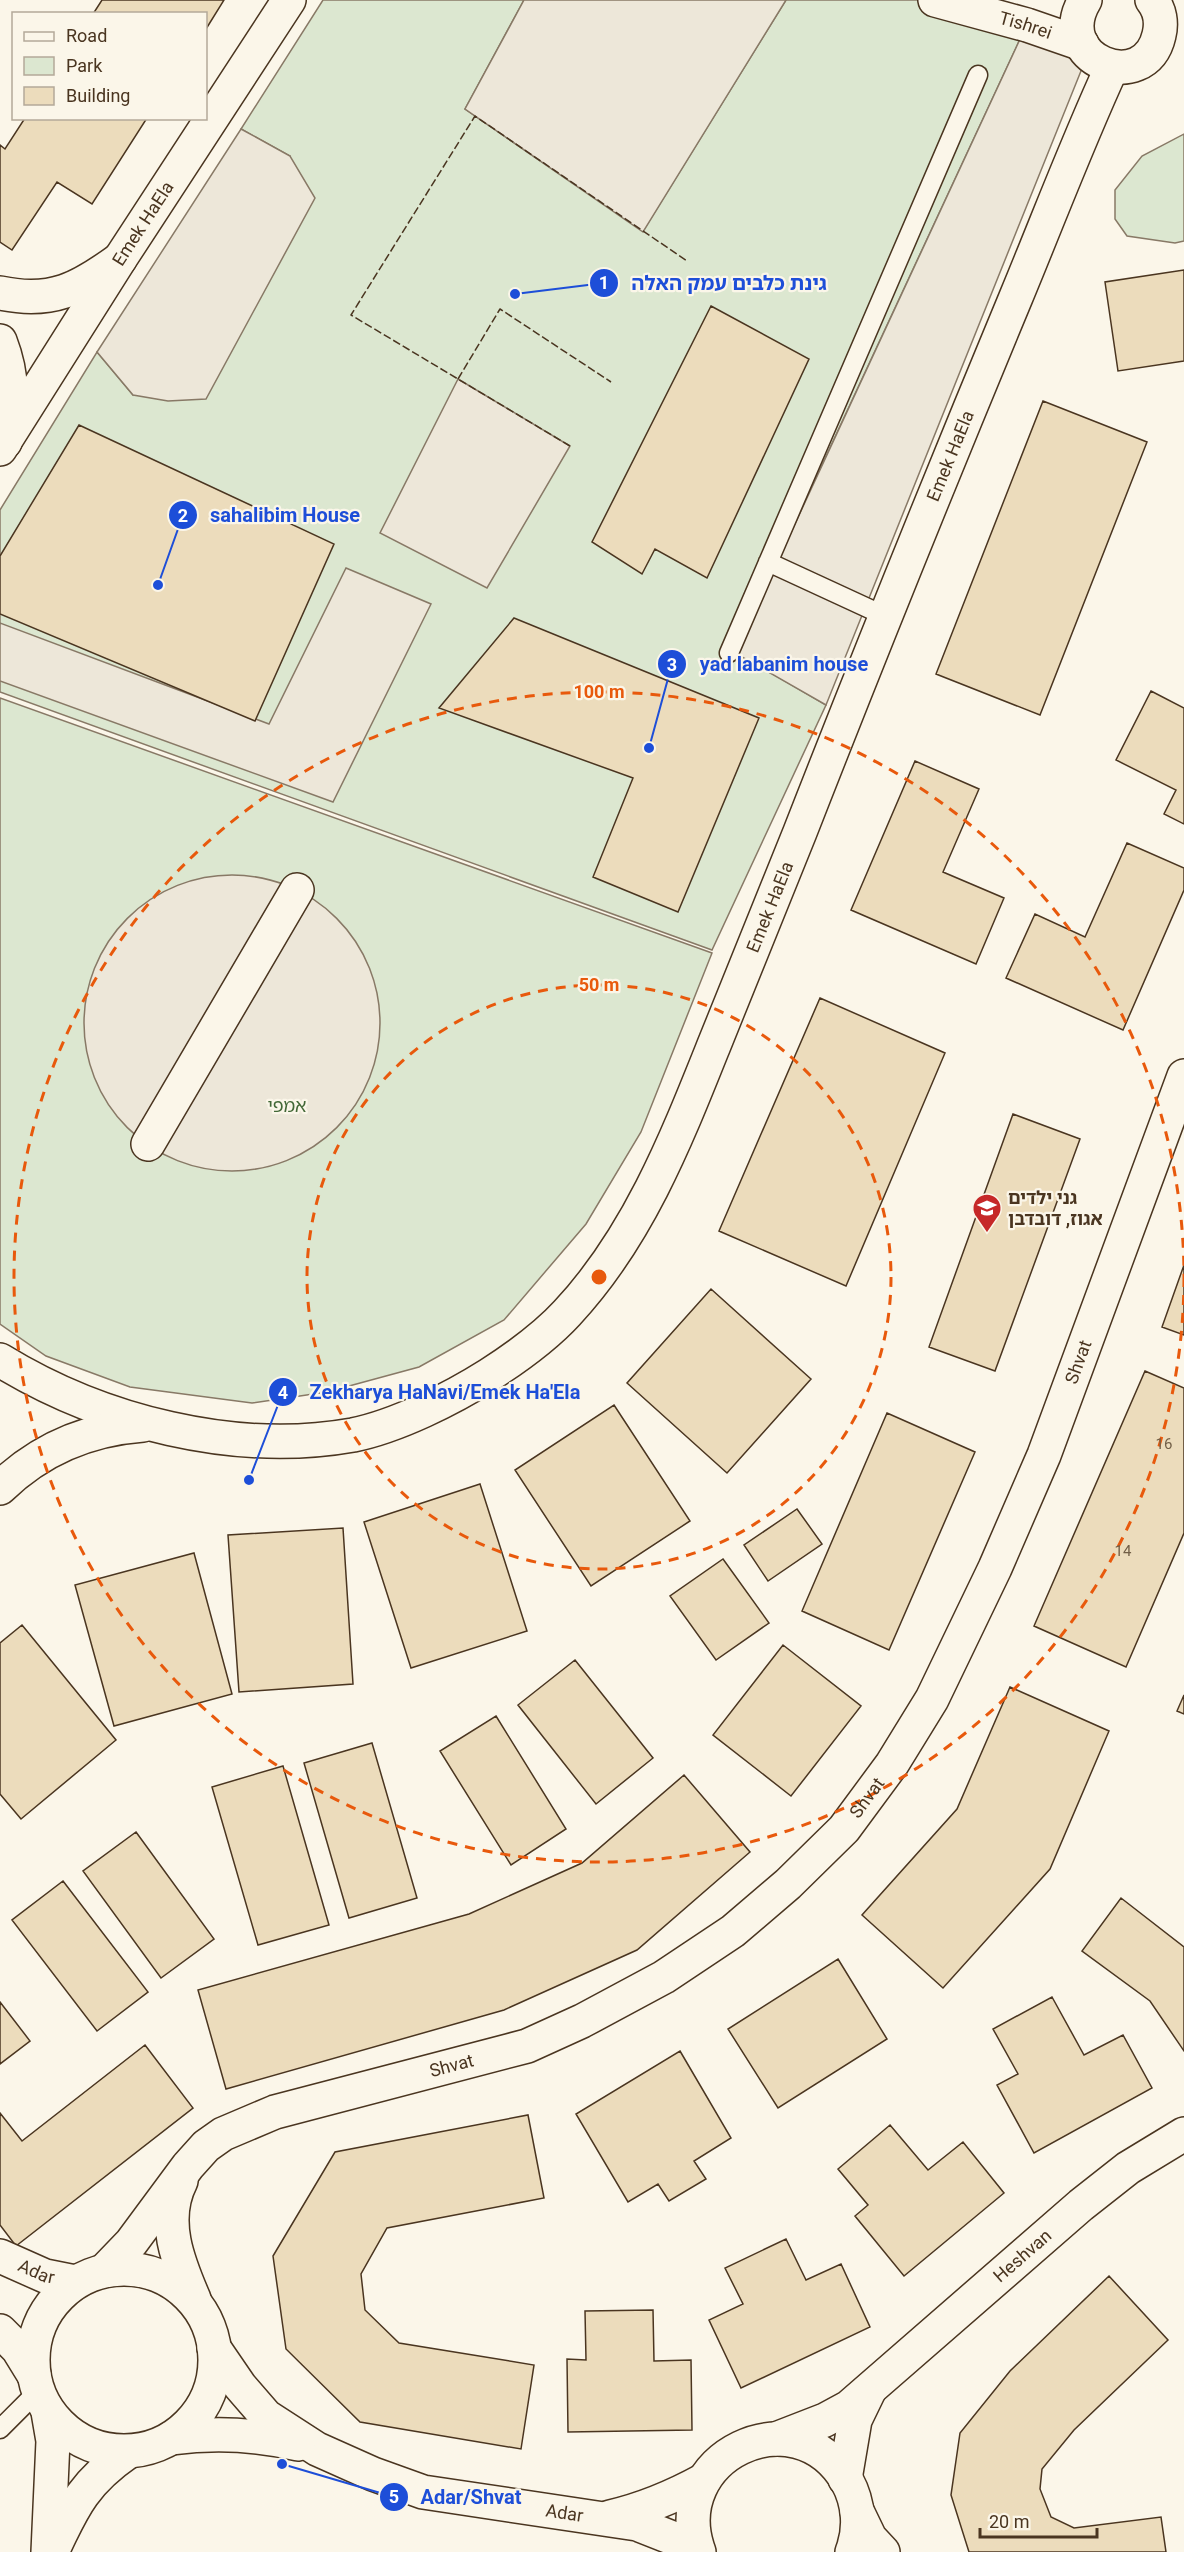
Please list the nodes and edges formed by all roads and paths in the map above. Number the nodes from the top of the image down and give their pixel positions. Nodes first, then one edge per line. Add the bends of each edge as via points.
1 (289, 0) edge
2 (935, 0) edge
3 (1085, 0) edge
4 (1153, 1) edge
5 (1184, 26) edge
6 (1082, 44) junction
7 (1184, 52) edge
8 (1125, 65) junction
9 (978, 75) dead end
10 (120, 259) junction
11 (0, 293) edge
12 (0, 341) edge
13 (2, 446) edge
14 (768, 562) junction
15 (885, 616) junction
16 (729, 653) dead end
17 (297, 890) dead end
18 (1184, 1076) edge
19 (147, 1144) dead end
20 (0, 1360) edge
21 (154, 1424) junction
22 (0, 1488) edge
23 (1184, 2134) edge
24 (188, 2166) junction
25 (0, 2256) edge
26 (90, 2276) junction
27 (196, 2304) junction
28 (0, 2331) edge
29 (214, 2348) junction
30 (870, 2389) junction
31 (40, 2393) junction
32 (0, 2428) edge
33 (172, 2438) junction
34 (776, 2439) junction
35 (317, 2449) junction
36 (128, 2452) junction
37 (845, 2479) junction
38 (704, 2480) junction
39 (857, 2511) junction
40 (605, 2517) junction
41 (50, 2552) edge
42 (692, 2552) edge
43 (699, 2552) edge
44 (852, 2552) edge
45 (883, 2552) edge

1 - 10 street, Emek HaEla
2 - 6 street, Tishrei
3 - 6 street via 1076,27
4 - 5 street
4 - 8 street, Emek HaEla via 1161,28 1158,42 1150,54
6 - 8 street via 1087,53
7 - 8 street
8 - 15 street, Emek HaEla
9 - 14 lane
10 - 11 street via 86,284 57,294 20,298
10 - 13 street, Emek HaEla
12 - 13 street via 12,393
14 - 15 lane
14 - 16 lane
15 - 21 street, Emek HaEla via 661,1172 605,1271 563,1318 516,1358 460,1393 358,1434 259,1442
17 - 19 street
18 - 24 street, Shvat via 1044,1455 995,1568 932,1699 892,1764 844,1829 734,1932 664,1977 582,2021 526,2046 276,2112 223,2134
20 - 21 street via 75,1398
21 - 22 street via 112,1427 77,1437 14,1474
23 - 30 street, Heshvan via 1128,2168 1081,2205
24 - 26 street, Shvat via 131,2243
24 - 27 street, Shvat via 177,2187 173,2235 177,2259
25 - 26 street, Adar via 45,2276
26 - 27 street via 146,2271 182,2289
26 - 31 street via 58,2296 37,2333 33,2354
27 - 29 street via 208,2325
28 - 31 street via 18,2349
29 - 33 street via 215,2369 201,2409
29 - 35 street, Adar via 266,2416
30 - 34 street, Heshvan via 841,2412
30 - 37 street, Heshvan via 855,2420
31 - 32 lane
31 - 36 street via 64,2429 83,2442 105,2450
31 - 41 street via 52,2441
33 - 35 street, Adar via 204,2433 239,2434
33 - 36 street
34 - 37 street via 813,2448 828,2458
34 - 38 street via 751,2443 732,2452
35 - 40 street, Adar via 423,2492 539,2511
36 - 41 street via 101,2470 85,2490
37 - 39 street
38 - 40 street, Adar via 642,2510
38 - 43 street via 693,2517
39 - 44 street via 858,2530
39 - 45 street via 870,2538
40 - 42 street, Adar via 659,2532

